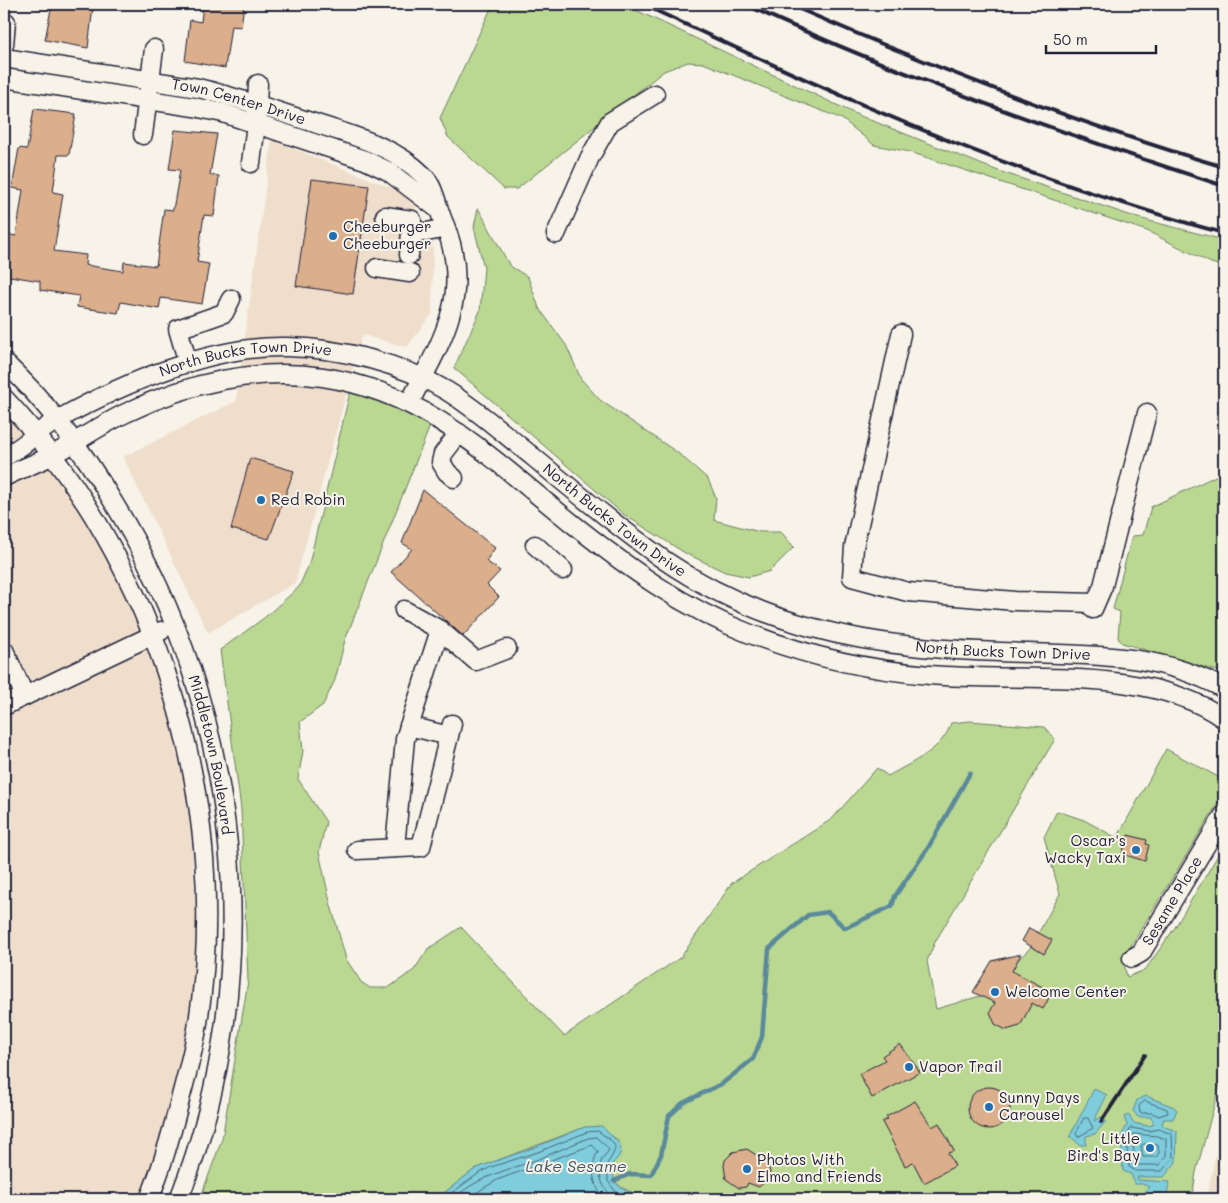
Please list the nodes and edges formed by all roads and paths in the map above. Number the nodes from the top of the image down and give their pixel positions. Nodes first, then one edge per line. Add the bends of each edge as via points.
1 (6, 22) dead end
2 (4, 45) edge
3 (154, 49) dead end
4 (4, 58) edge
5 (4, 78) edge
6 (150, 81) junction
7 (258, 84) dead end
8 (655, 94) dead end
9 (148, 99) junction
10 (258, 105) junction
11 (256, 124) junction
12 (144, 135) dead end
13 (250, 163) dead end
14 (438, 209) junction
15 (385, 216) dead end
16 (412, 226) junction
17 (446, 228) junction
18 (556, 234) dead end
19 (409, 255) dead end
20 (377, 268) dead end
21 (410, 274) dead end
22 (231, 299) dead end
23 (900, 334) dead end
24 (4, 362) edge
25 (188, 363) junction
26 (422, 378) junction
27 (4, 398) edge
28 (410, 402) junction
29 (1147, 413) dead end
30 (57, 420) junction
31 (459, 433) junction
32 (36, 435) junction
33 (74, 442) junction
34 (52, 455) junction
35 (4, 457) edge
36 (4, 477) edge
37 (454, 478) dead end
38 (535, 545) dead end
39 (563, 570) dead end
40 (404, 610) dead end
41 (175, 625) junction
42 (440, 630) junction
43 (151, 635) junction
44 (507, 649) dead end
45 (4, 650) edge
46 (1224, 689) edge
47 (26, 696) junction
48 (4, 706) edge
49 (1224, 719) edge
50 (409, 726) junction
51 (1224, 815) edge
52 (394, 848) junction
53 (357, 850) dead end
54 (1132, 958) dead end
55 (149, 1199) edge
56 (178, 1199) edge

1 - 2 street
3 - 6 street
4 - 6 street, Town Center Drive
5 - 9 street, Town Center Drive
6 - 9 street
6 - 10 street, Town Center Drive via 198,88
7 - 10 street
8 - 18 street via 610,122 590,157
9 - 11 street, Town Center Drive via 223,113
9 - 12 street
10 - 11 street
10 - 14 street, Town Center Drive via 367,140 390,151 424,175
11 - 13 street
11 - 14 street, Town Center Drive via 365,160 388,171
14 - 16 street
14 - 17 street, Town Center Drive
15 - 16 street
16 - 17 street via 427,232
16 - 19 street
17 - 26 street, Town Center Drive via 454,254 455,294 451,314
20 - 21 street
22 - 25 street via 224,312 178,328
23 - 29 street via 854,547 852,577 908,592 1094,606 1103,586
24 - 30 street, Middletown Boulevard
25 - 26 street, North Bucks Town Drive via 248,349 287,347 373,360
25 - 30 street, North Bucks Town Drive via 126,387
26 - 28 street, Town Center Drive
26 - 46 street, North Bucks Town Drive via 483,415 665,560 716,591 751,606 807,626 890,644 1140,659 1174,667
27 - 32 street, Middletown Boulevard
28 - 31 street, North Bucks Town Drive
28 - 33 street, North Bucks Town Drive via 364,385 321,376 246,376 198,385 161,398 129,411
30 - 32 street, North Bucks Town Drive
30 - 33 street, Middletown Boulevard
31 - 37 street via 443,454 441,462
31 - 49 street, North Bucks Town Drive via 630,568 680,600 747,633 864,668 930,675 1131,684 1194,702
32 - 34 street, Middletown Boulevard
32 - 35 street, North Bucks Town Drive
33 - 34 street, North Bucks Town Drive
33 - 41 street, Middletown Boulevard via 149,564
34 - 36 street, North Bucks Town Drive
34 - 43 street, Middletown Boulevard via 112,547
38 - 39 street
40 - 42 street
41 - 43 street
41 - 56 street, Middletown Boulevard via 204,709 216,757 228,834 231,923 228,984 215,1073 197,1148
42 - 44 street via 476,661
42 - 50 street
43 - 47 street
43 - 55 street, Middletown Boulevard via 179,717 191,765 202,851 205,914 197,1028 166,1157
45 - 47 street
47 - 48 street
50 - 52 street
50 - 52 street via 451,730 421,848
51 - 54 street, Sesame Place via 1141,953
52 - 53 street

